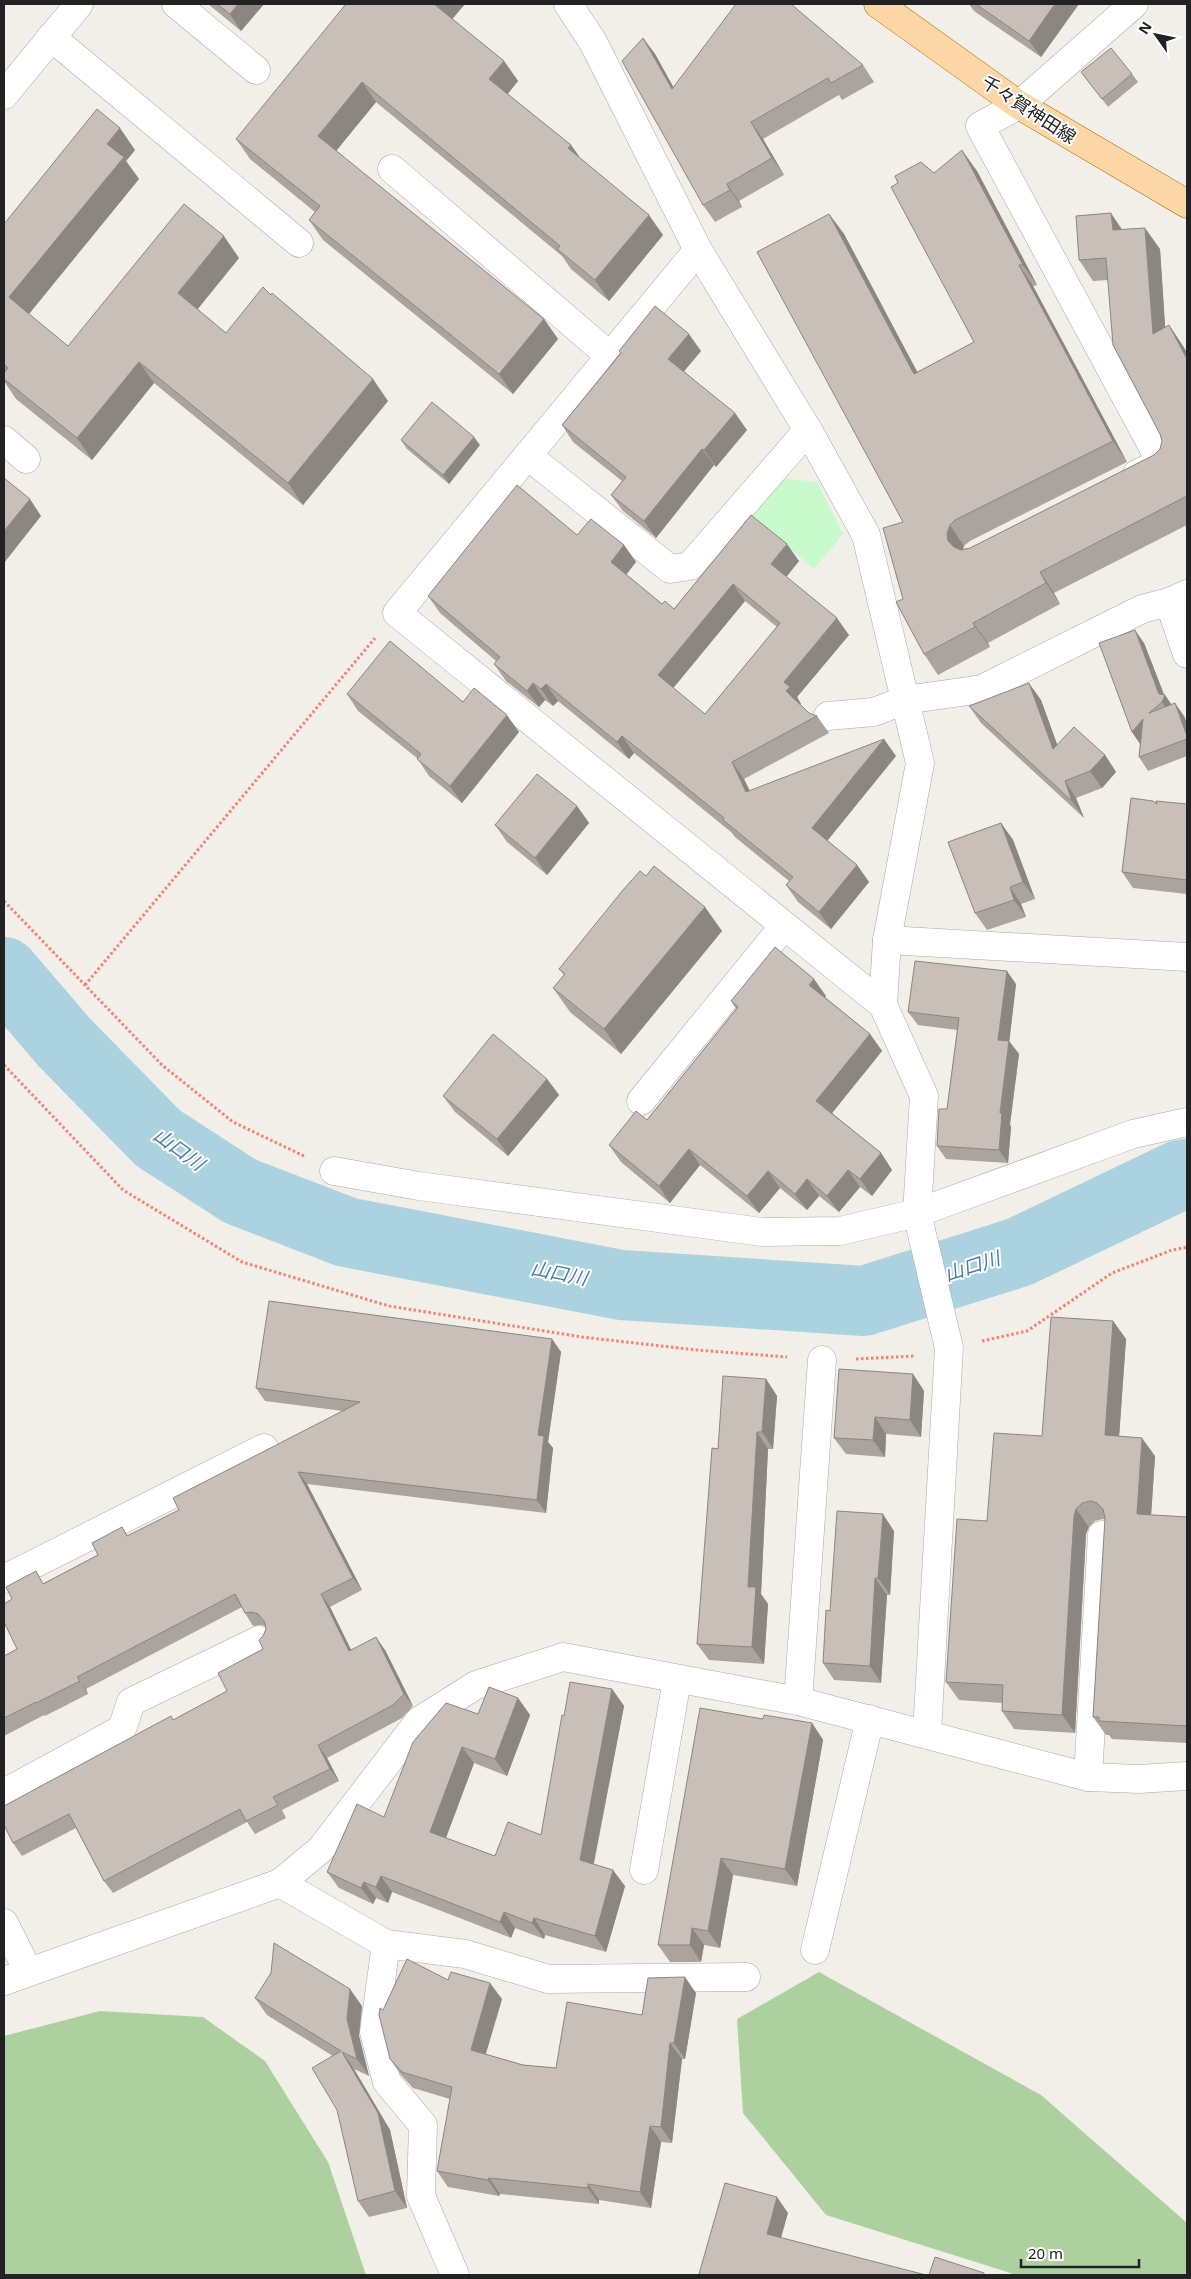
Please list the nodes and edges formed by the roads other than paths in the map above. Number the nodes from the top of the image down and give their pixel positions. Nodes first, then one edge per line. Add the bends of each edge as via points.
1 (79, 4) edge
2 (176, 4) edge
3 (568, 4) edge
4 (1134, 4) edge
5 (886, 6) edge
6 (51, 37) junction
7 (256, 70) dead end
8 (4, 95) edge
9 (1019, 105) junction
10 (392, 169) dead end
11 (1187, 204) edge
12 (299, 243) dead end
13 (698, 250) junction
14 (610, 356) junction
15 (808, 430) junction
16 (4, 440) edge
17 (528, 456) junction
18 (26, 459) dead end
19 (1117, 484) edge
20 (1178, 598) edge
21 (1187, 654) edge
22 (905, 700) junction
23 (828, 716) dead end
24 (784, 926) junction
25 (887, 940) junction
26 (1187, 957) edge
27 (884, 1005) junction
28 (641, 1101) dead end
29 (1187, 1122) edge
30 (334, 1171) road end
31 (917, 1213) junction
32 (822, 1360) road end
33 (264, 1448) dead end
34 (1102, 1535) edge
35 (4, 1579) edge
36 (259, 1640) edge
37 (677, 1680) junction
38 (798, 1701) junction
39 (870, 1719) junction
40 (927, 1733) junction
41 (1187, 1776) edge
42 (1088, 1777) junction
43 (4, 1793) edge
44 (644, 1870) dead end
45 (280, 1883) junction
46 (4, 1923) edge
47 (386, 1944) junction
48 (815, 1950) dead end
49 (16, 1976) edge
50 (746, 1976) dead end
51 (455, 2275) edge

1 - 6 street
2 - 7 street
3 - 13 street via 593,42
4 - 9 street
5 - 9 main road, 千々賀神田線
6 - 8 street
6 - 12 street
9 - 11 main road, 千々賀神田線
9 - 19 street via 980,126 1161,462
10 - 14 street
13 - 14 street
13 - 15 street
14 - 17 street
15 - 17 street via 690,566 670,569
15 - 22 street via 866,535
16 - 18 street
17 - 24 street via 397,613
20 - 21 street
20 - 22 street via 1142,609 982,689
22 - 23 street via 874,712
22 - 25 street via 920,763
24 - 27 street
24 - 28 street
25 - 26 street
25 - 27 street
27 - 31 street via 924,1096
29 - 31 street via 1133,1134
30 - 31 street via 419,1186 762,1232 840,1231
31 - 40 street via 949,1348
32 - 38 street
33 - 35 street
34 - 42 street
36 - 43 street via 131,1702 122,1729
37 - 38 street
37 - 44 street
37 - 45 street via 564,1657 476,1685 419,1721 321,1849
38 - 39 street
39 - 40 street
39 - 48 street
40 - 42 street
41 - 42 street via 1139,1779
45 - 47 street
45 - 49 street
46 - 49 street
47 - 50 street via 465,1954 548,1979
47 - 51 street via 374,2032 386,2082 423,2126 421,2196

